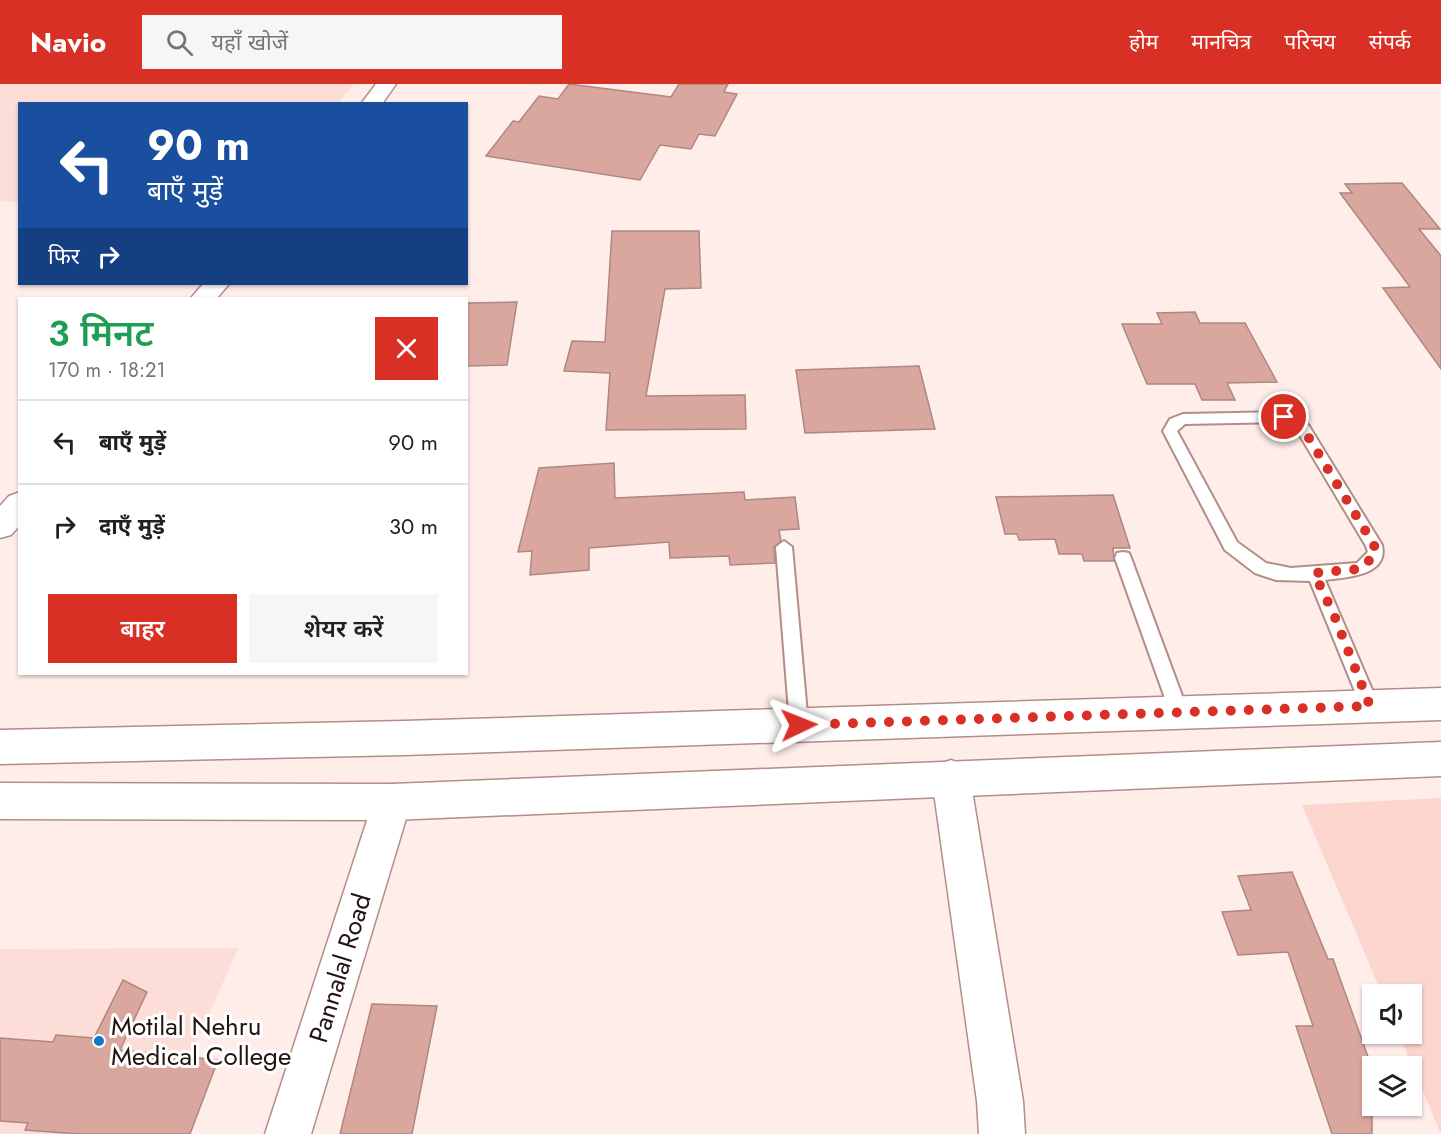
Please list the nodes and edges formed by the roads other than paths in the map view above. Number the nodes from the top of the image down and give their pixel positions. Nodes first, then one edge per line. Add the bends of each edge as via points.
1 (386, 84) edge
2 (372, 102) edge
3 (216, 285) edge
4 (205, 297) edge
5 (18, 506) edge
6 (0, 526) edge
7 (784, 547) dead end
8 (1123, 558) dead end
9 (1314, 573) junction
10 (1441, 704) edge
11 (1370, 706) junction
12 (1179, 712) junction
13 (799, 725) junction
14 (0, 747) edge
15 (1441, 759) edge
16 (951, 778) junction
17 (0, 801) edge
18 (392, 801) junction
19 (288, 1134) edge
20 (1002, 1134) edge

1 - 2 main road
3 - 4 main road
5 - 6 main road
7 - 13 lane
8 - 12 lane
9 - 9 lane via 1274,575 1243,559 1231,546 1170,431 1175,423 1183,419 1284,417 1304,430 1376,554 1360,569
9 - 11 lane
10 - 11 main road
11 - 12 main road
12 - 13 main road
13 - 14 main road
15 - 16 main road
16 - 18 main road
16 - 20 main road
17 - 18 main road
18 - 19 main road, Pannalal Road

